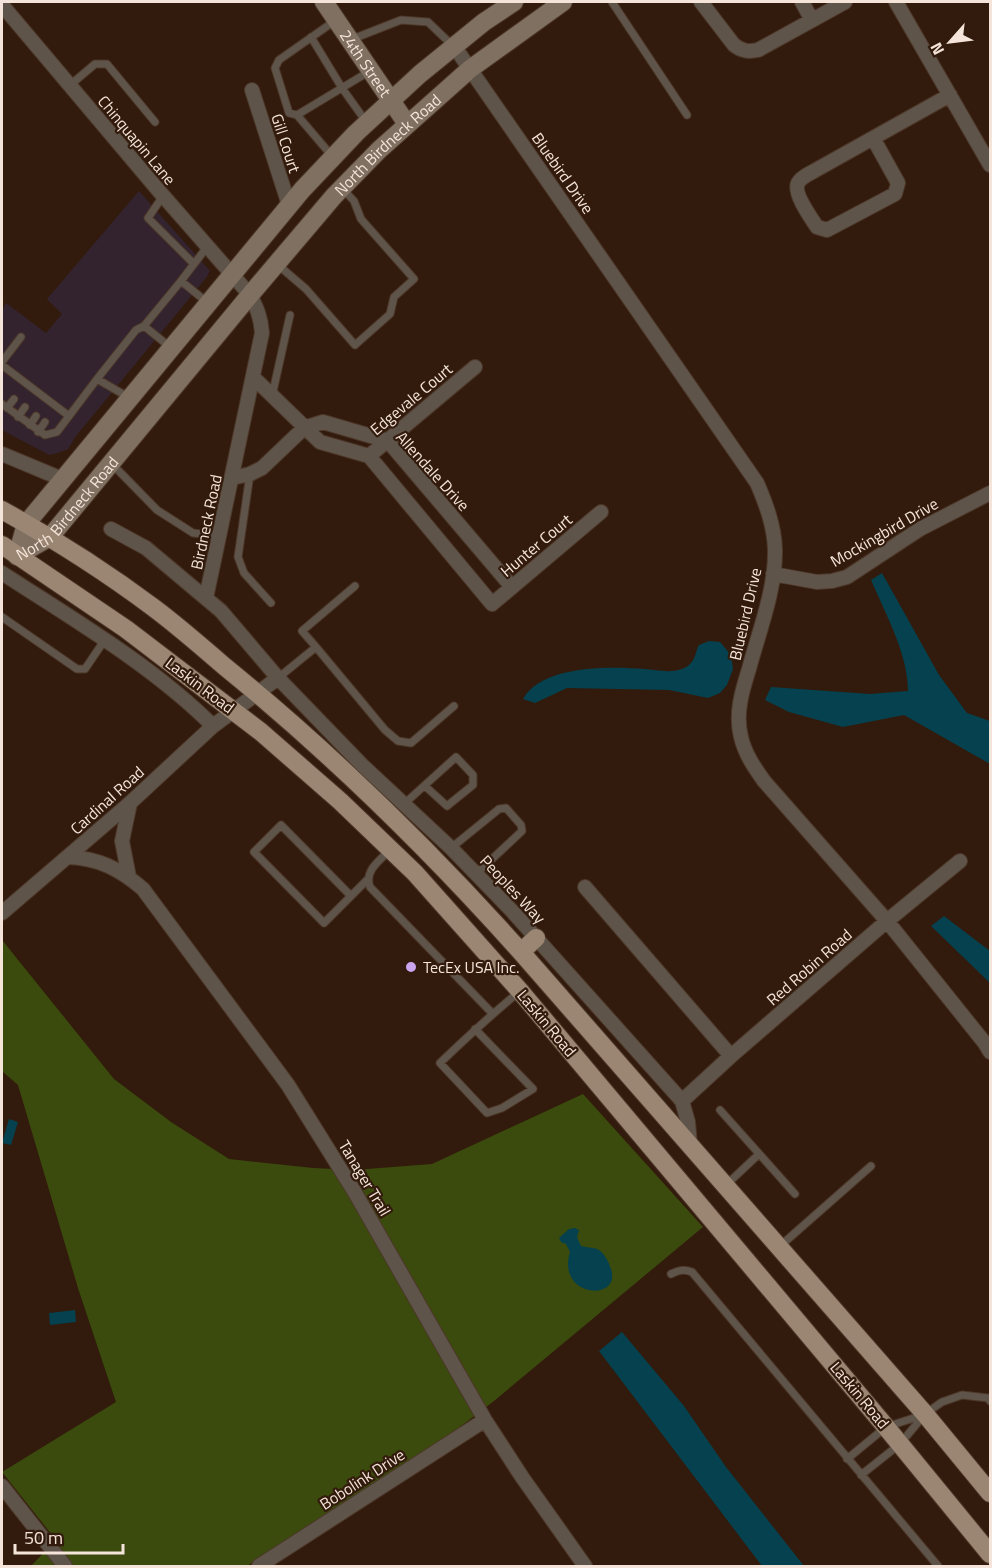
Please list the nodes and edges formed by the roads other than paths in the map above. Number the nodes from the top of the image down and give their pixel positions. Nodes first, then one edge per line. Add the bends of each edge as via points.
1 (324, 2) edge
2 (514, 2) edge
3 (563, 2) edge
4 (612, 2) edge
5 (701, 2) edge
6 (802, 2) edge
7 (845, 2) edge
8 (896, 2) edge
9 (2, 5) edge
10 (336, 20) junction
11 (812, 20) junction
12 (311, 37) junction
13 (350, 40) junction
14 (454, 46) junction
15 (470, 69) junction
16 (370, 71) junction
17 (69, 86) junction
18 (342, 88) junction
19 (252, 90) dead end
20 (950, 95) junction
21 (390, 102) junction
22 (297, 115) junction
23 (687, 115) dead end
24 (155, 122) dead end
25 (367, 123) junction
26 (407, 124) junction
27 (873, 138) junction
28 (333, 158) junction
29 (990, 165) edge
30 (342, 188) junction
31 (163, 196) junction
32 (289, 205) junction
33 (207, 247) junction
34 (193, 263) junction
35 (276, 264) junction
36 (231, 274) junction
37 (181, 281) junction
38 (250, 295) junction
39 (208, 303) junction
40 (290, 315) dead end
41 (144, 326) junction
42 (21, 337) dead end
43 (171, 347) junction
44 (2, 364) edge
45 (475, 367) dead end
46 (254, 378) junction
47 (97, 379) junction
48 (272, 396) junction
49 (130, 398) junction
50 (14, 399) dead end
51 (4, 406) edge
52 (25, 407) dead end
53 (36, 416) dead end
54 (69, 416) junction
55 (18, 417) junction
56 (45, 422) dead end
57 (30, 425) junction
58 (304, 428) junction
59 (38, 432) junction
60 (388, 441) junction
61 (2, 454) edge
62 (369, 456) junction
63 (111, 464) junction
64 (250, 474) junction
65 (232, 478) junction
66 (62, 479) junction
67 (990, 492) edge
68 (2, 510) edge
69 (601, 512) dead end
70 (26, 524) junction
71 (111, 529) dead end
72 (220, 536) junction
73 (50, 537) junction
74 (2, 545) edge
75 (17, 556) junction
76 (773, 574) junction
77 (2, 576) edge
78 (355, 586) dead end
79 (512, 587) junction
80 (206, 598) junction
81 (271, 603) dead end
82 (2, 616) edge
83 (105, 641) junction
84 (316, 647) junction
85 (278, 678) junction
86 (257, 693) junction
87 (454, 706) dead end
88 (233, 710) junction
89 (213, 726) junction
90 (425, 786) junction
91 (130, 804) junction
92 (404, 804) junction
93 (451, 848) junction
94 (390, 849) junction
95 (68, 857) junction
96 (960, 861) dead end
97 (476, 874) junction
98 (129, 877) junction
99 (367, 880) junction
100 (585, 887) dead end
101 (351, 896) junction
102 (2, 913) edge
103 (887, 921) junction
104 (536, 938) junction
105 (521, 952) junction
106 (540, 973) junction
107 (520, 991) junction
108 (492, 1013) junction
109 (475, 1029) junction
110 (990, 1052) edge
111 (730, 1056) junction
112 (682, 1101) junction
113 (720, 1110) dead end
114 (690, 1145) junction
115 (759, 1154) junction
116 (871, 1166) dead end
117 (725, 1186) junction
118 (795, 1194) dead end
119 (780, 1247) junction
120 (671, 1274) dead end
121 (990, 1398) edge
122 (925, 1414) junction
123 (485, 1420) junction
124 (886, 1427) junction
125 (900, 1444) junction
126 (848, 1459) junction
127 (861, 1475) junction
128 (2, 1486) edge
129 (990, 1494) edge
130 (990, 1554) edge
131 (65, 1566) edge
132 (259, 1566) edge
133 (585, 1566) edge
134 (938, 1566) edge

1 - 10 main road, 24th Street
2 - 14 main road, North Birdneck Road
3 - 15 main road, North Birdneck Road
4 - 23 lane
5 - 11 street via 734,45 750,52
6 - 11 street
7 - 11 street
8 - 20 street
9 - 17 street, Chinquapin Lane
10 - 12 lane
10 - 13 main road, 24th Street
12 - 18 lane
12 - 22 lane via 279,60 275,68 289,112
13 - 14 lane via 401,20 428,22
13 - 16 main road, 24th Street
14 - 15 street, Bluebird Drive
14 - 21 main road, North Birdneck Road
15 - 26 main road, North Birdneck Road
15 - 76 street, Bluebird Drive via 757,483 774,536
16 - 18 lane
16 - 21 main road, 24th Street
17 - 24 lane via 95,64 107,64
17 - 31 street, Chinquapin Lane
18 - 22 lane
18 - 25 lane
19 - 32 street, Gill Court
20 - 27 street
20 - 29 street
21 - 25 main road, North Birdneck Road
21 - 26 main road, 24th Street
22 - 28 lane
25 - 28 main road, North Birdneck Road
26 - 30 main road, North Birdneck Road
27 - 27 street via 800,180 798,193 817,228 827,230 895,194 898,183
28 - 32 main road, North Birdneck Road
30 - 35 main road, North Birdneck Road
30 - 35 lane via 354,201 362,219 414,279 394,297 390,314 355,345 306,289
31 - 33 street, Chinquapin Lane
31 - 34 lane via 148,218
32 - 36 main road, North Birdneck Road
33 - 34 lane
33 - 36 street, Chinquapin Lane
34 - 37 lane
35 - 38 main road, North Birdneck Road
36 - 38 street, Chinquapin Lane
36 - 39 main road, North Birdneck Road
37 - 39 lane
37 - 41 lane
38 - 46 street, Birdneck Road via 257,306 262,333
38 - 63 main road, North Birdneck Road
39 - 43 main road, North Birdneck Road
40 - 48 lane
41 - 43 lane
41 - 47 lane via 136,330
42 - 44 lane
43 - 49 main road, North Birdneck Road
44 - 54 lane via 10,376
45 - 60 street, Edgevale Court
46 - 48 street
46 - 65 street, Birdneck Road
47 - 49 lane
47 - 54 lane
48 - 58 street
49 - 66 main road, North Birdneck Road
50 - 51 lane
51 - 55 lane
52 - 55 lane
53 - 57 lane
54 - 59 lane via 57,432
55 - 57 lane
56 - 59 lane
57 - 59 lane
58 - 60 street, Allendale Drive via 323,422
58 - 62 street via 320,442
58 - 64 street
60 - 62 street, Edgevale Court
60 - 79 street, Allendale Drive
61 - 66 street
62 - 79 street, Hunter Court via 492,604
63 - 72 lane via 157,510 193,533
63 - 73 main road, North Birdneck Road
64 - 65 street
64 - 81 lane via 238,557 244,573
65 - 72 street, Birdneck Road
66 - 70 main road, North Birdneck Road
67 - 76 street, Mockingbird Drive via 920,529 847,577 817,582
68 - 70 main road, Laskin Road
69 - 79 street, Hunter Court
70 - 73 main road, Laskin Road
70 - 75 main road, North Birdneck Road
71 - 80 street via 146,548
72 - 80 street, Birdneck Road
73 - 75 main road, North Birdneck Road
73 - 86 main road, Laskin Road via 153,608
74 - 75 main road, Laskin Road
75 - 77 street
75 - 88 main road, Laskin Road via 126,629
76 - 103 street, Bluebird Drive via 740,700 739,726 746,752 764,781
77 - 83 street, Laskin Road
78 - 84 lane via 302,632
80 - 85 street
82 - 83 lane via 77,669 85,669
83 - 89 street, Laskin Road via 160,678
84 - 85 lane
84 - 87 lane via 398,741 411,743
85 - 86 street
85 - 92 street, Peoples Way
86 - 88 street
86 - 105 main road, Laskin Road via 365,789
88 - 89 street, Cardinal Road
88 - 94 main road, Laskin Road
89 - 91 street, Cardinal Road
90 - 90 lane via 456,757 473,775 473,785 447,806
90 - 92 lane
91 - 95 street, Cardinal Road
91 - 98 street via 122,841
92 - 93 street, Peoples Way
93 - 97 street, Peoples Way
93 - 97 lane via 499,809 506,808 522,831
94 - 99 lane via 370,870
94 - 107 main road, Laskin Road
95 - 98 street, Tanager Trail via 100,862
95 - 102 street, Cardinal Road
96 - 103 street, Red Robin Road
97 - 104 street, Peoples Way
98 - 123 street, Tanager Trail via 149,897 288,1085 354,1191
99 - 101 lane
99 - 108 lane
100 - 111 street
101 - 101 lane via 281,825 254,852 324,922
103 - 110 street, Bluebird Drive
103 - 111 street, Red Robin Road
104 - 105 main road
104 - 112 street, Peoples Way
105 - 106 main road, Laskin Road
106 - 107 main road
106 - 114 main road, Laskin Road
107 - 108 lane
107 - 124 main road, Laskin Road
108 - 109 lane
109 - 109 lane via 440,1063 487,1113 533,1089
111 - 112 street, Red Robin Road
112 - 114 street, Peoples Way
113 - 115 lane
114 - 117 main road, Laskin Road
115 - 117 lane
115 - 118 lane
116 - 119 lane
117 - 119 main road, Laskin Road
119 - 122 main road, Laskin Road
120 - 126 lane via 685,1269 692,1272
121 - 122 lane via 962,1395
122 - 124 lane
122 - 125 lane
122 - 129 main road, Laskin Road
123 - 132 street, Bobolink Drive
123 - 133 street, Tanager Trail
124 - 125 main road, Laskin Road
124 - 126 lane
125 - 127 lane
125 - 130 main road, Laskin Road
126 - 127 lane
127 - 134 lane
128 - 131 street

